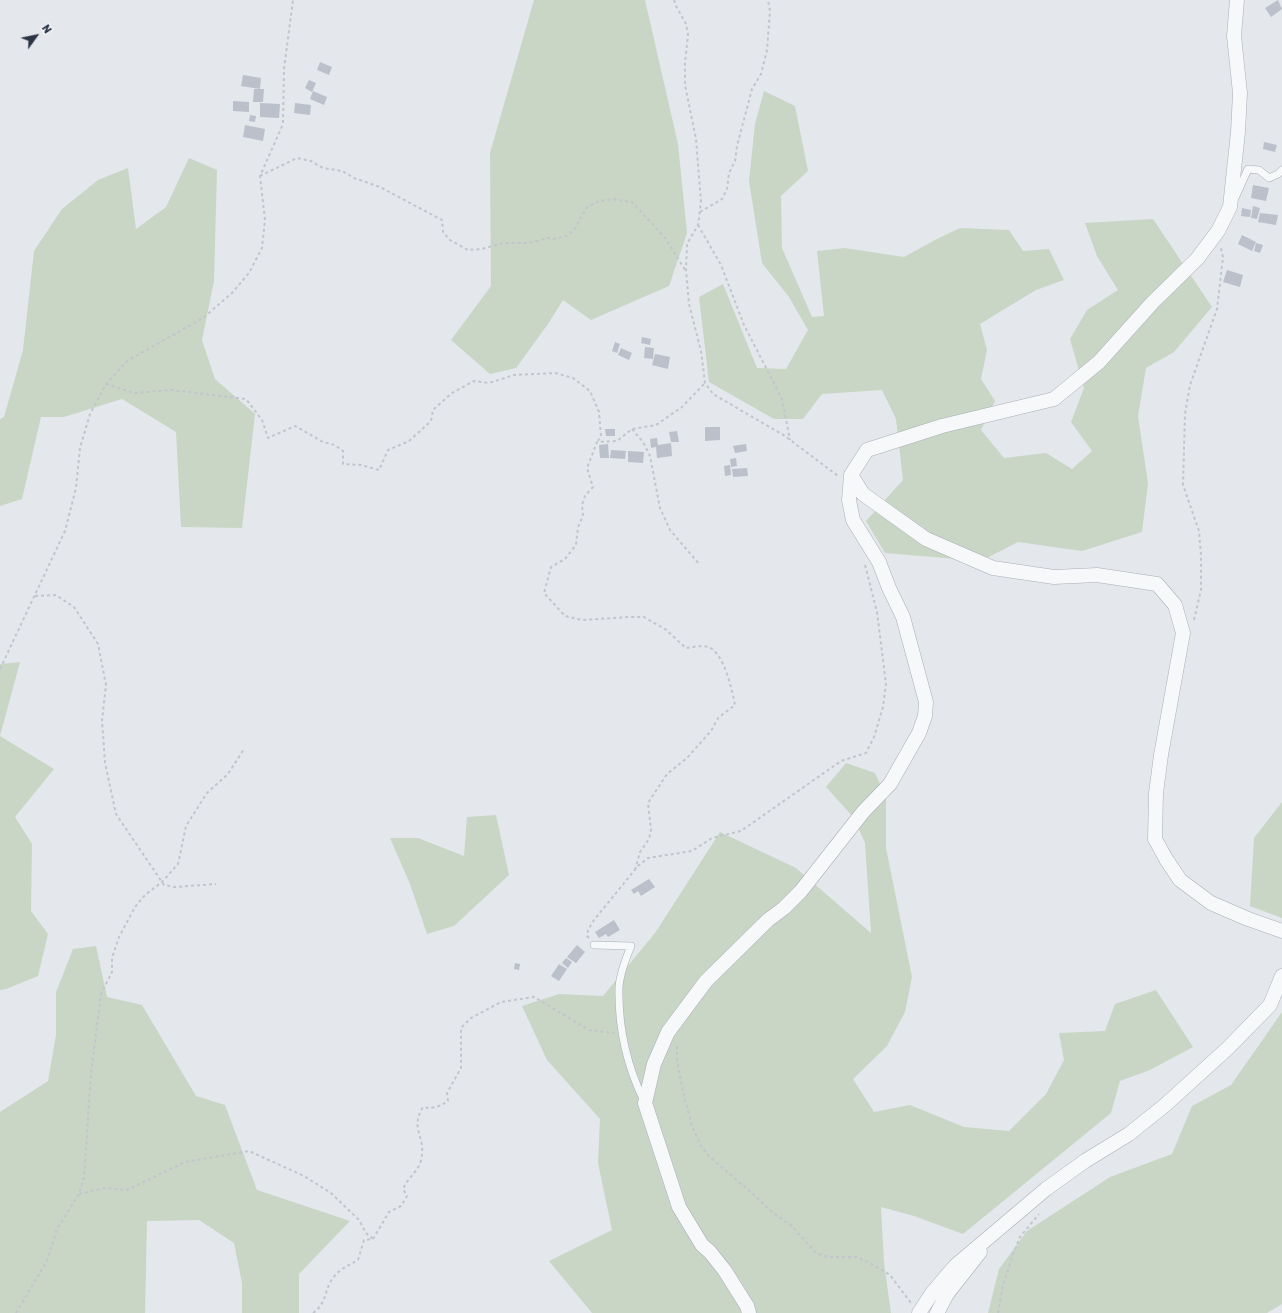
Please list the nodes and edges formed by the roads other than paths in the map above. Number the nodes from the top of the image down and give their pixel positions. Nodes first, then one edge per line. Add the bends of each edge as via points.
1 (1237, 0) edge
2 (1282, 170) edge
3 (1230, 207) junction
4 (850, 480) junction
5 (1282, 931) edge
6 (594, 945) road end
7 (1282, 976) edge
8 (1276, 1002) edge
9 (645, 1103) junction
10 (990, 1236) junction
11 (917, 1311) edge
12 (749, 1313) edge
13 (936, 1313) edge

1 - 3 street via 1234,36 1240,93
2 - 3 lane via 1269,178 1259,170 1248,169
3 - 4 street via 1218,232 1197,259 1153,302 1099,362 1054,399 942,426 867,450
4 - 5 street via 862,494 926,540 993,568 1054,577 1098,574 1157,584 1174,604 1183,633 1160,755 1155,839 1180,880 1186,885 1211,903
4 - 9 street via 849,500 853,520 879,562 903,617 926,702 925,716 919,733 890,784 863,812 801,891 706,981 686,1006 668,1032 654,1064
6 - 9 lane via 631,946 619,986 624,1048 633,1078
7 - 8 street
8 - 10 street via 1164,1106 1129,1134 1085,1160 1046,1189
9 - 12 street via 679,1207 702,1245 725,1271
10 - 11 street via 954,1266
10 - 13 street via 946,1294

